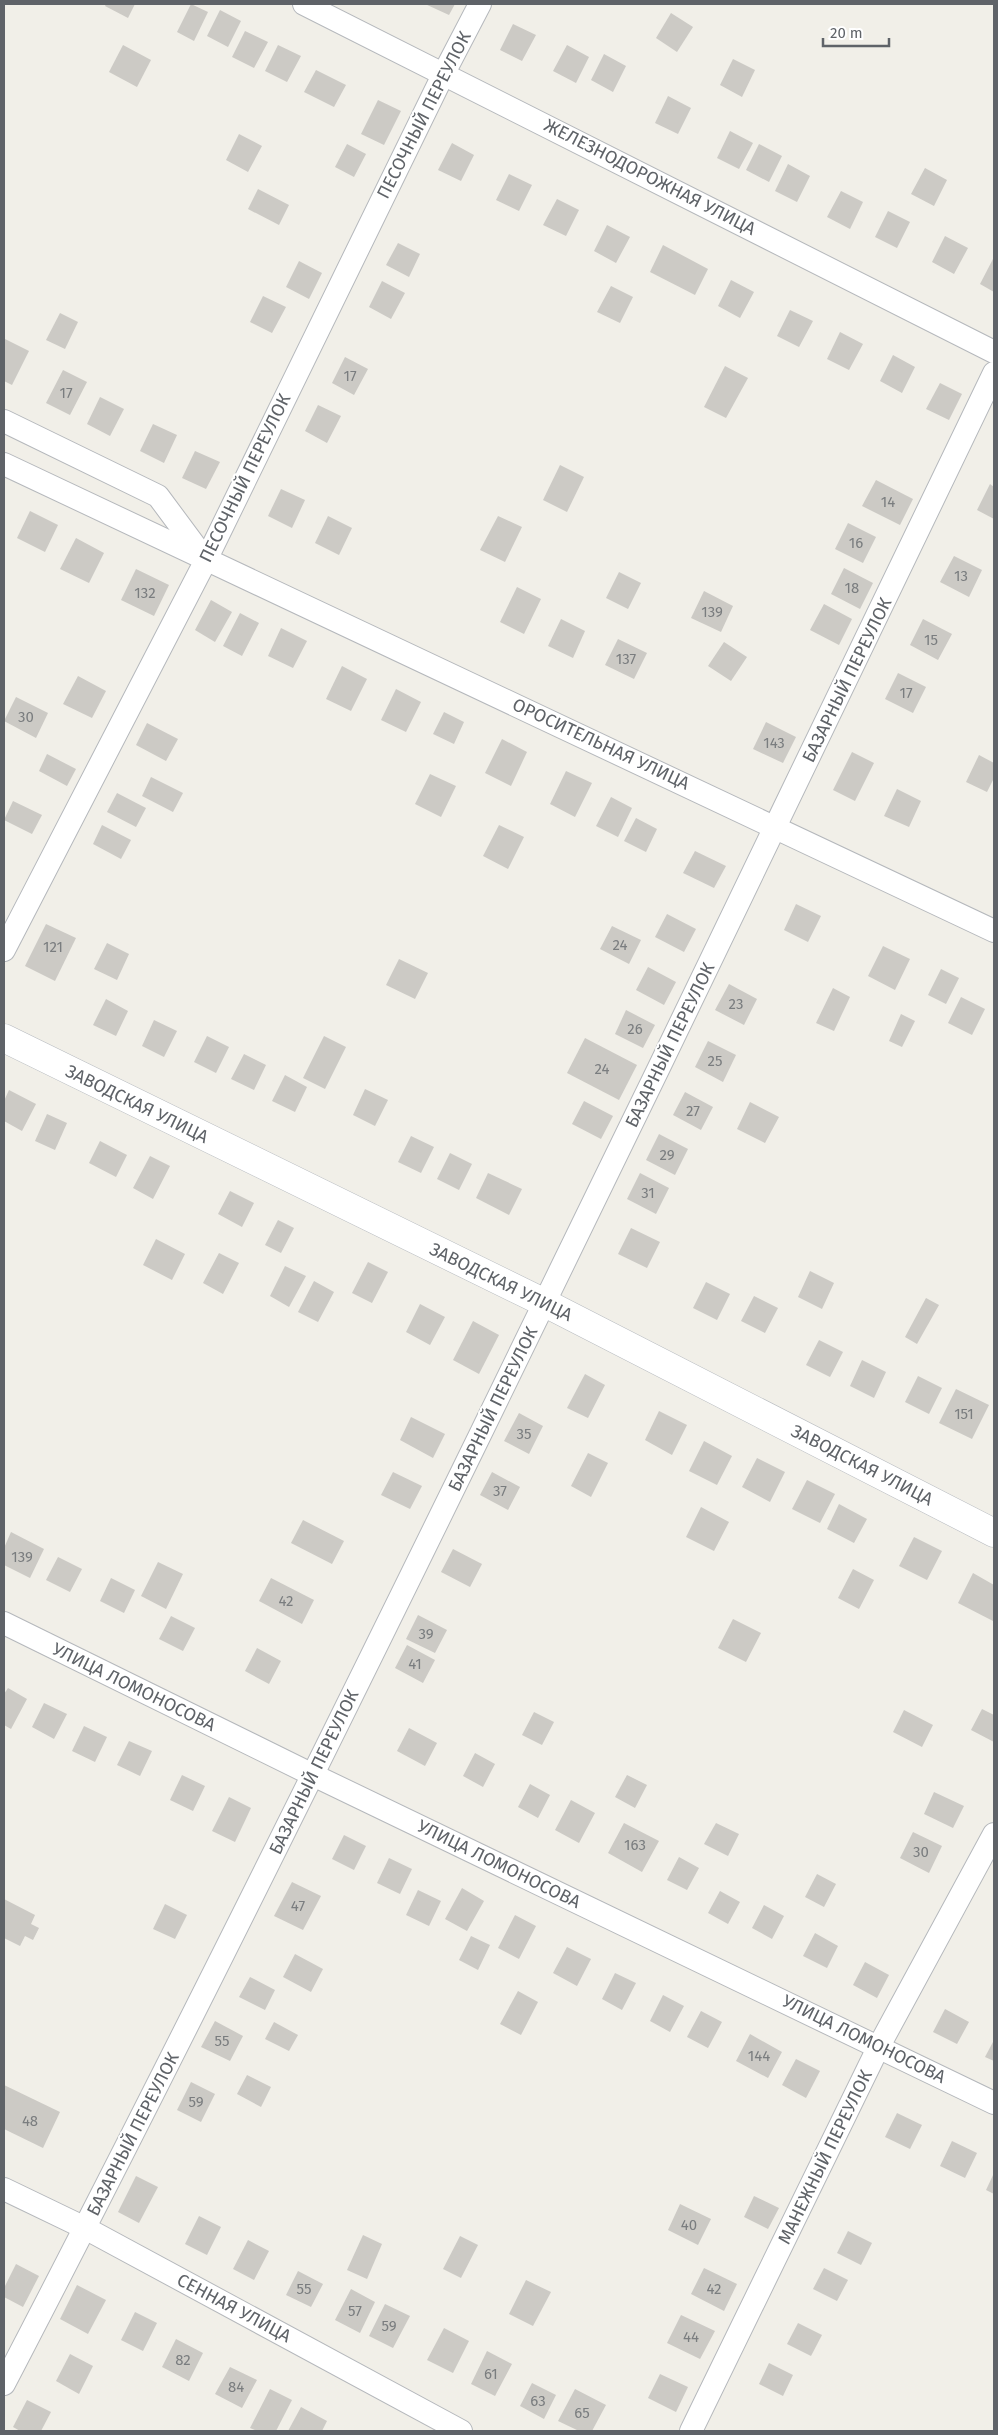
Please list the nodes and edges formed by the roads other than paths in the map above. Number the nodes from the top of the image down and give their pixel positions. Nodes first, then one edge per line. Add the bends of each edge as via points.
1 (304, 4) edge
2 (480, 4) edge
3 (444, 72) junction
4 (994, 352) edge
5 (994, 373) edge
6 (4, 421) edge
7 (4, 464) edge
8 (206, 560) junction
9 (777, 827) junction
10 (994, 931) edge
11 (4, 950) edge
12 (4, 1038) edge
13 (545, 1303) junction
14 (994, 1533) edge
15 (4, 1623) edge
16 (313, 1775) junction
17 (994, 1834) edge
18 (879, 2046) junction
19 (994, 2103) edge
20 (4, 2189) edge
21 (86, 2228) junction
22 (4, 2384) edge
23 (461, 2431) edge
24 (691, 2431) edge

1 - 3 street, ЖЕЛЕЗНОДОРОЖНАЯ УЛИЦА
2 - 3 street, ПЕСОЧНЫЙ ПЕРЕУЛОК
3 - 4 street, ЖЕЛЕЗНОДОРОЖНАЯ УЛИЦА
3 - 8 street, ПЕСОЧНЫЙ ПЕРЕУЛОК
5 - 9 street, БАЗАРНЫЙ ПЕРЕУЛОК
6 - 8 street, ОРОСИТЕЛЬНАЯ УЛИЦА via 158,496
7 - 8 street, ОРОСИТЕЛЬНАЯ УЛИЦА
8 - 9 street, ОРОСИТЕЛЬНАЯ УЛИЦА
8 - 11 street, ПЕСОЧНЫЙ ПЕРЕУЛОК
9 - 10 street, ОРОСИТЕЛЬНАЯ УЛИЦА
9 - 13 street, БАЗАРНЫЙ ПЕРЕУЛОК
12 - 13 main road, ЗАВОДСКАЯ УЛИЦА
13 - 14 main road, ЗАВОДСКАЯ УЛИЦА
13 - 16 street, БАЗАРНЫЙ ПЕРЕУЛОК
15 - 16 street, УЛИЦА ЛОМОНОСОВА
16 - 18 street, УЛИЦА ЛОМОНОСОВА
16 - 21 street, БАЗАРНЫЙ ПЕРЕУЛОК
17 - 18 street, МАНЕЖНЫЙ ПЕРЕУЛОК
18 - 19 street, УЛИЦА ЛОМОНОСОВА
18 - 24 street, МАНЕЖНЫЙ ПЕРЕУЛОК
20 - 21 street, СЕННАЯ УЛИЦА
21 - 22 street, БАЗАРНЫЙ ПЕРЕУЛОК
21 - 23 street, СЕННАЯ УЛИЦА

